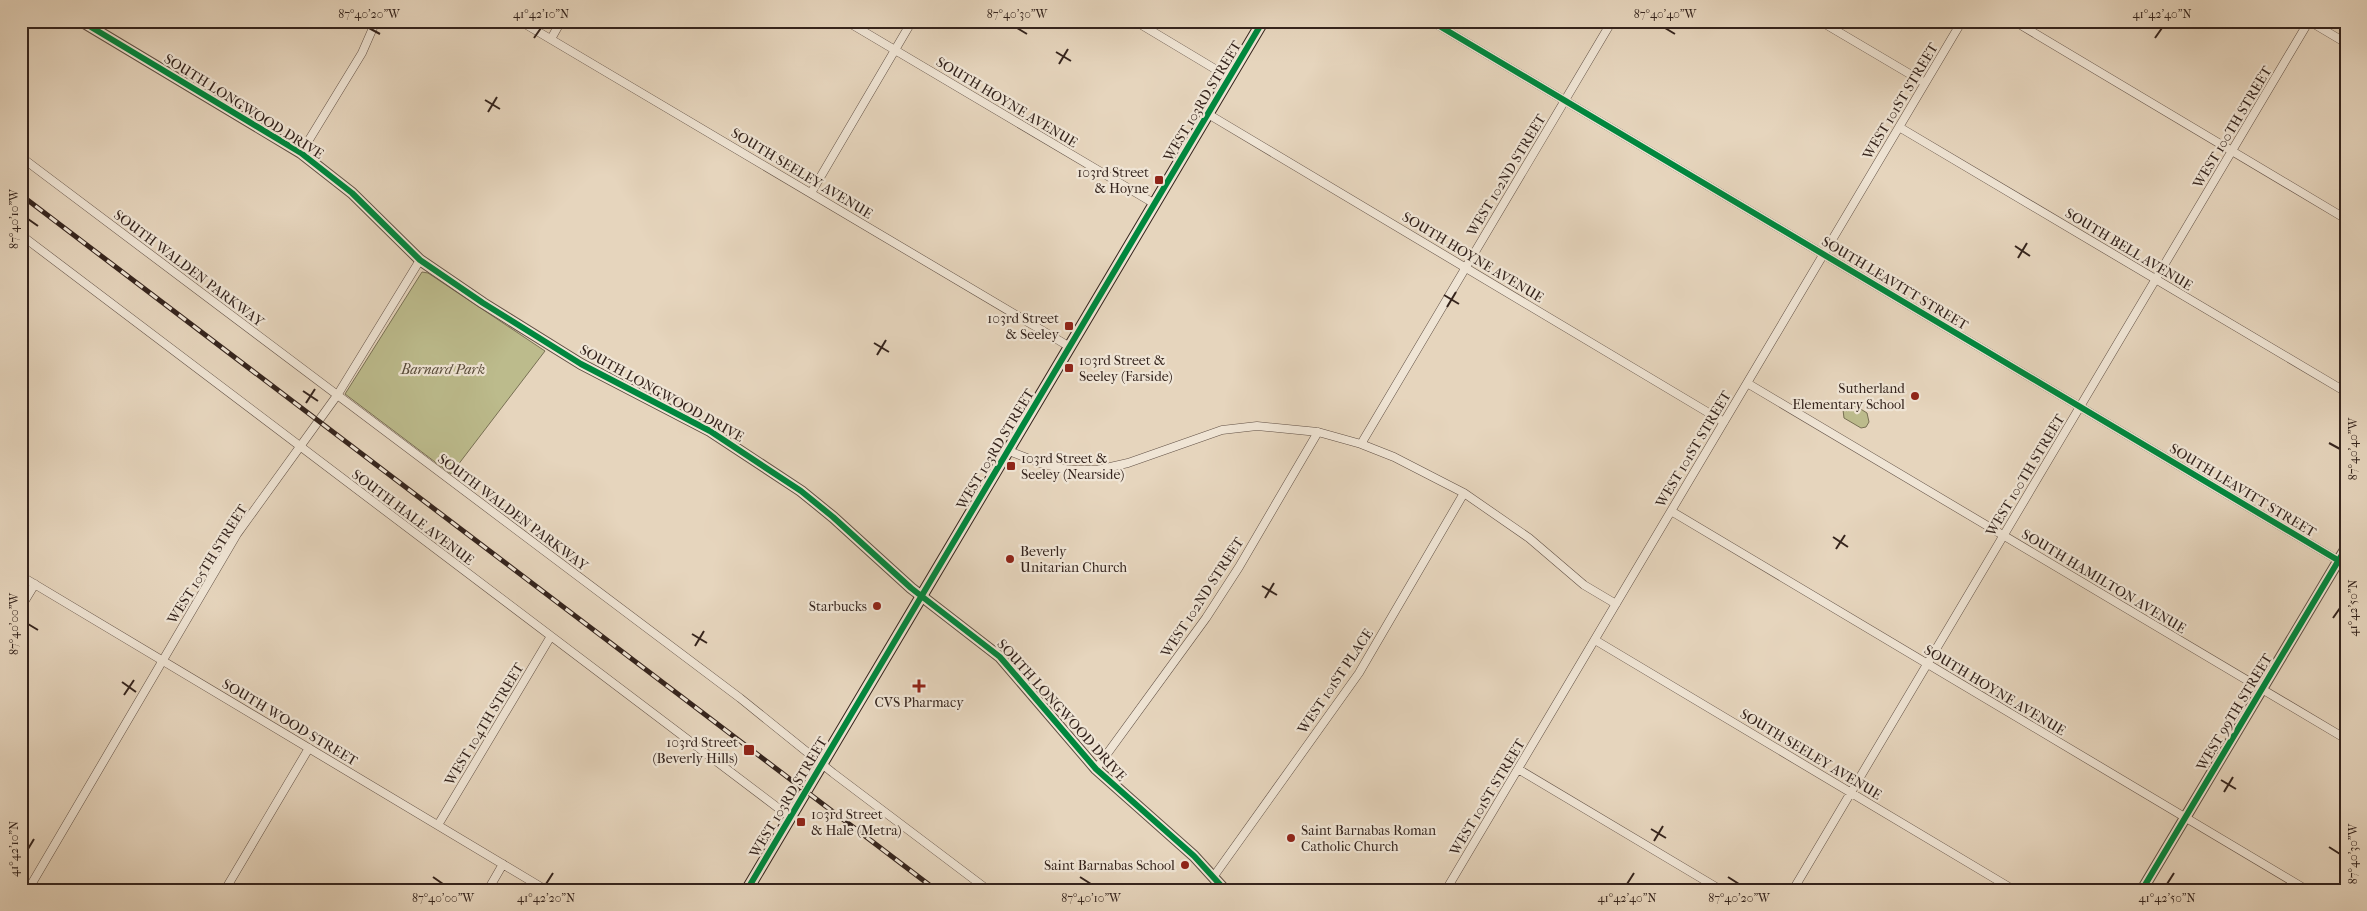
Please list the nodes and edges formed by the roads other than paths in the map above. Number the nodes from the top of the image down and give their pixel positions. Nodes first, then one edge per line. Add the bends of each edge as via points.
1 (81, 21) edge
2 (376, 21) edge
3 (520, 21) edge
4 (561, 21) edge
5 (846, 21) edge
6 (912, 21) edge
7 (1135, 21) edge
8 (1263, 21) edge
9 (1431, 21) edge
10 (1612, 21) edge
11 (1820, 21) edge
12 (1962, 21) edge
13 (2014, 21) edge
14 (2309, 21) edge
15 (550, 39) junction
16 (2346, 43) edge
17 (895, 50) junction
18 (1230, 78) junction
19 (1925, 83) junction
20 (1565, 101) junction
21 (1208, 114) junction
22 (1899, 127) junction
23 (2232, 151) junction
24 (301, 153) junction
25 (21, 156) edge
26 (811, 193) junction
27 (1155, 204) junction
28 (2346, 219) edge
29 (21, 235) edge
30 (1823, 255) junction
31 (420, 260) junction
32 (1466, 268) junction
33 (2156, 279) junction
34 (1070, 347) junction
35 (1747, 383) junction
36 (2346, 392) edge
37 (338, 394) junction
38 (2080, 407) junction
39 (1724, 422) junction
40 (1318, 432) junction
41 (1361, 444) junction
42 (301, 448) junction
43 (1009, 451) junction
44 (1464, 493) junction
45 (1671, 511) junction
46 (2003, 536) junction
47 (2346, 548) edge
48 (2342, 563) edge
49 (21, 576) edge
50 (35, 584) junction
51 (922, 597) junction
52 (1616, 604) junction
53 (21, 607) edge
54 (551, 636) junction
55 (1595, 640) junction
56 (163, 661) junction
57 (1927, 664) junction
58 (2262, 690) junction
59 (2346, 739) edge
60 (309, 748) junction
61 (822, 764) junction
62 (1096, 769) junction
63 (1518, 769) junction
64 (1850, 792) junction
65 (2185, 817) junction
66 (790, 818) junction
67 (438, 825) junction
68 (503, 864) junction
69 (1214, 876) junction
70 (28, 890) edge
71 (225, 890) edge
72 (488, 890) edge
73 (546, 890) edge
74 (747, 890) edge
75 (988, 890) edge
76 (1225, 890) edge
77 (1446, 890) edge
78 (1721, 890) edge
79 (1793, 890) edge
80 (2014, 890) edge
81 (2142, 890) edge
82 (2307, 890) edge

1 - 24 street, SOUTH LONGWOOD DRIVE
2 - 24 street via 362,53
3 - 15 street, SOUTH SEELEY AVENUE
4 - 15 street
5 - 17 street, SOUTH HOYNE AVENUE
6 - 17 street
7 - 18 street
8 - 18 main road, WEST 103RD STREET
9 - 20 street, SOUTH LEAVITT STREET
10 - 20 street, WEST 102ND STREET
11 - 19 street
12 - 19 street, WEST 101ST STREET
13 - 23 street
14 - 16 street
14 - 23 street, WEST 100TH STREET
15 - 26 street, SOUTH SEELEY AVENUE
17 - 26 street
17 - 27 street, SOUTH HOYNE AVENUE
18 - 21 main road, WEST 103RD STREET
19 - 22 street, WEST 101ST STREET
20 - 30 street, SOUTH LEAVITT STREET
20 - 32 street, WEST 102ND STREET
21 - 27 main road, WEST 103RD STREET
21 - 32 street, SOUTH HOYNE AVENUE
22 - 30 street, WEST 101ST STREET
22 - 33 street, SOUTH BELL AVENUE
23 - 28 street
23 - 33 street, WEST 100TH STREET
24 - 31 street, SOUTH LONGWOOD DRIVE via 352,193
25 - 37 street, SOUTH WALDEN PARKWAY
26 - 34 street, SOUTH SEELEY AVENUE
27 - 34 main road, WEST 103RD STREET
29 - 42 street, SOUTH HALE AVENUE
30 - 35 street, WEST 101ST STREET
30 - 38 street, SOUTH LEAVITT STREET
31 - 37 street, WEST 105TH STREET
31 - 51 street, SOUTH LONGWOOD DRIVE via 572,359 681,415 770,470 833,517
32 - 39 street, SOUTH HOYNE AVENUE
32 - 41 street, WEST 102ND STREET
33 - 36 street, SOUTH BELL AVENUE
33 - 38 street, WEST 100TH STREET
34 - 43 main road, WEST 103RD STREET
35 - 39 street, WEST 101ST STREET
35 - 46 street, SOUTH HAMILTON AVENUE
37 - 42 street, WEST 105TH STREET
37 - 61 street, SOUTH WALDEN PARKWAY via 740,698
38 - 46 street, WEST 100TH STREET
38 - 48 street, SOUTH LEAVITT STREET
39 - 45 street, WEST 101ST STREET
40 - 41 street
40 - 43 street via 1257,426 1222,430 1128,463 1097,470 1068,470 1040,464
40 - 62 street, WEST 102ND STREET via 1206,618
41 - 44 street
42 - 54 street, SOUTH HALE AVENUE
42 - 56 street, WEST 105TH STREET via 237,534
43 - 51 main road, WEST 103RD STREET
44 - 52 street via 1522,533 1584,585
44 - 69 street, WEST 101ST PLACE via 1359,674
45 - 52 street, WEST 101ST STREET
45 - 57 street, SOUTH HOYNE AVENUE
46 - 57 street, WEST 100TH STREET
46 - 58 street, SOUTH HAMILTON AVENUE
47 - 48 street, WEST 99TH STREET
48 - 58 street, WEST 99TH STREET
49 - 50 street, SOUTH WOOD STREET
50 - 53 street
50 - 56 street, SOUTH WOOD STREET
51 - 61 main road, WEST 103RD STREET
51 - 62 street, SOUTH LONGWOOD DRIVE via 1000,657
52 - 55 street, WEST 101ST STREET
54 - 66 street, SOUTH HALE AVENUE
54 - 67 street, WEST 104TH STREET
55 - 63 street, WEST 101ST STREET
55 - 64 street, SOUTH SEELEY AVENUE
56 - 60 street, SOUTH WOOD STREET
56 - 70 street, WEST 105TH STREET
57 - 64 street, WEST 100TH STREET
57 - 65 street, SOUTH HOYNE AVENUE
58 - 59 street, SOUTH HAMILTON AVENUE
58 - 65 street, WEST 99TH STREET
60 - 67 street, SOUTH WOOD STREET
60 - 71 street
61 - 66 main road, WEST 103RD STREET
61 - 75 street, SOUTH WALDEN PARKWAY
62 - 69 street, SOUTH LONGWOOD DRIVE
63 - 77 street, WEST 101ST STREET
63 - 78 street
64 - 79 street, WEST 100TH STREET
64 - 80 street, SOUTH SEELEY AVENUE
65 - 81 street, WEST 99TH STREET
65 - 82 street, SOUTH HOYNE AVENUE
66 - 74 main road, WEST 103RD STREET
67 - 68 street, SOUTH WOOD STREET
68 - 72 street
68 - 73 street, SOUTH WOOD STREET
69 - 76 street, SOUTH LONGWOOD DRIVE

